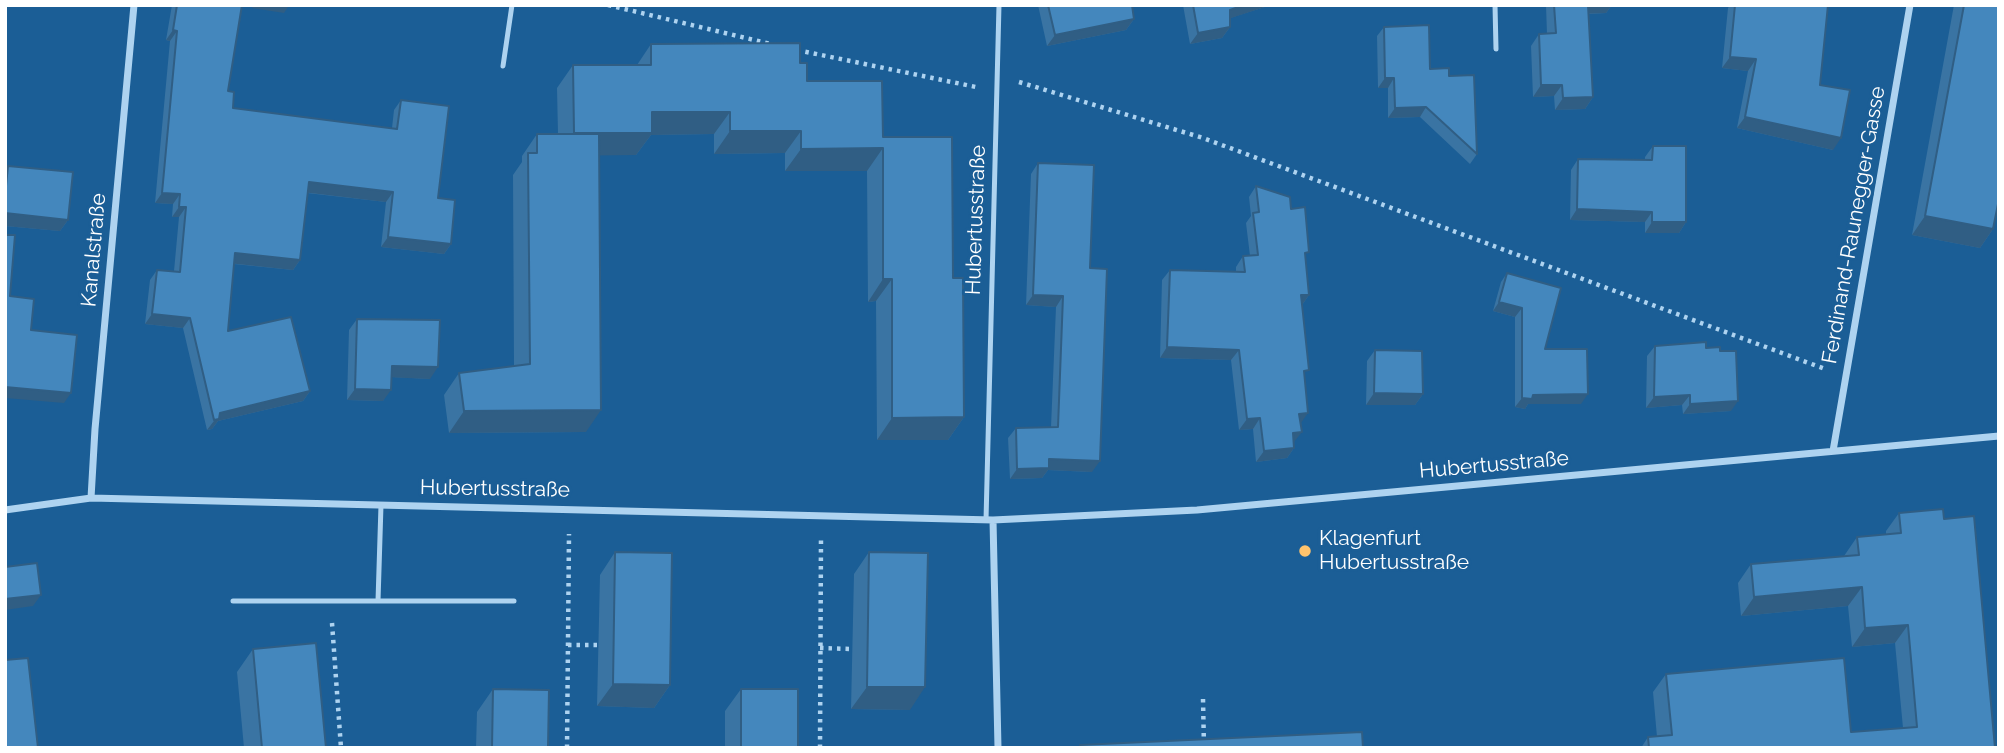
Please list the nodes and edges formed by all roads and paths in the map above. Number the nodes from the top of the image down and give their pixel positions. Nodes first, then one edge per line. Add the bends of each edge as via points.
1 (134, 5) edge
2 (512, 5) edge
3 (608, 5) edge
4 (999, 5) edge
5 (1495, 5) edge
6 (1910, 5) edge
7 (782, 47) edge
8 (1496, 49) dead end
9 (796, 50) edge
10 (503, 66) dead end
11 (998, 76) junction
12 (998, 92) junction
13 (1846, 376) junction
14 (1999, 436) edge
15 (1833, 452) junction
16 (91, 498) junction
17 (381, 505) junction
18 (569, 508) junction
19 (5, 510) edge
20 (821, 515) junction
21 (989, 520) junction
22 (233, 601) dead end
23 (331, 601) junction
24 (378, 601) junction
25 (514, 601) dead end
26 (568, 645) junction
27 (598, 645) dead end
28 (821, 648) junction
29 (852, 649) dead end
30 (1203, 699) dead end
31 (341, 748) edge
32 (567, 748) edge
33 (820, 748) edge
34 (999, 748) edge
35 (1204, 748) edge

1 - 16 street, Kanalstraße
2 - 10 lane
3 - 7 path
4 - 11 lane, Hubertusstraße
5 - 8 lane
6 - 13 street, Ferdinand-Raunegger-Gasse
9 - 12 path
11 - 12 lane, Hubertusstraße
11 - 13 path via 1203,138
12 - 21 lane, Hubertusstraße
13 - 15 street, Ferdinand-Raunegger-Gasse
14 - 15 street, Hubertusstraße
15 - 21 street, Hubertusstraße via 1197,510
16 - 17 street, Hubertusstraße
16 - 19 street, Hubertusstraße
17 - 18 street, Hubertusstraße
17 - 24 lane
18 - 20 street, Hubertusstraße
18 - 26 path
20 - 21 street, Hubertusstraße
20 - 28 path
21 - 34 street, Hubertusstraße
22 - 23 lane
23 - 24 lane
23 - 31 path
24 - 25 lane
26 - 27 path
26 - 32 path
28 - 29 path
28 - 33 path
30 - 35 path

